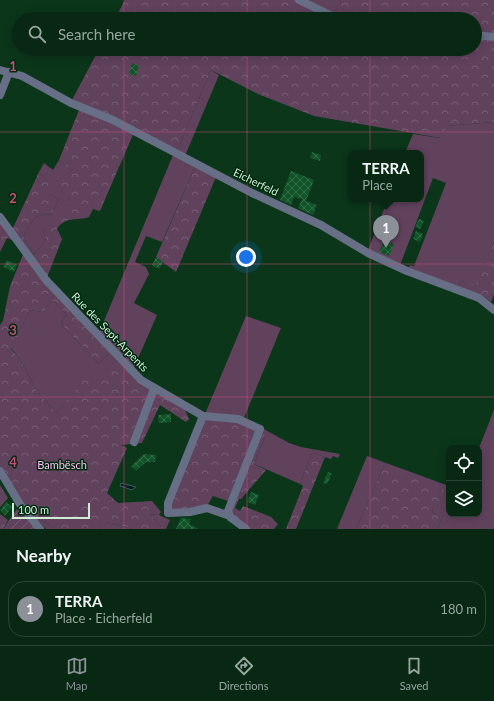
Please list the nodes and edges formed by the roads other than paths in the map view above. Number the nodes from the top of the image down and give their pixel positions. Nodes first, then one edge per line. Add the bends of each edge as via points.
1 (299, 0) edge
2 (324, 12) edge
3 (482, 36) edge
4 (494, 37) edge
5 (0, 70) edge
6 (9, 72) junction
7 (0, 95) edge
8 (0, 218) edge
9 (494, 310) edge
10 (154, 389) junction
11 (203, 416) junction
12 (134, 442) dead end
13 (0, 471) edge
14 (0, 480) edge
15 (21, 506) junction
16 (228, 514) junction
17 (40, 529) edge
18 (246, 529) edge

1 - 2 street
3 - 4 street
5 - 6 street
6 - 7 street
6 - 9 street, Eicherfeld via 22,76 71,103 113,120 252,193 321,225 368,253 407,271 479,298
8 - 10 street, Rue des Sept-Arpents via 56,292 132,372
10 - 11 street, Rue des Sept-Arpents
10 - 12 street
11 - 16 street, Rue des Sept-Arpents via 238,419 260,429
11 - 16 street via 168,504 168,513 207,508
13 - 15 street
14 - 15 street via 13,500
15 - 17 street
16 - 18 street

